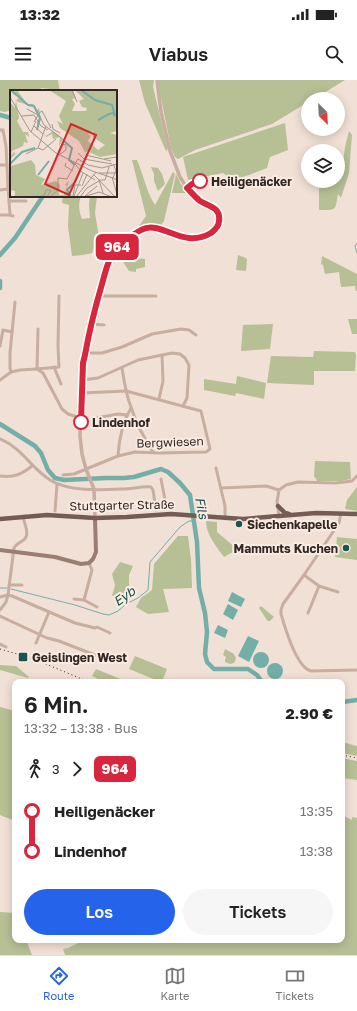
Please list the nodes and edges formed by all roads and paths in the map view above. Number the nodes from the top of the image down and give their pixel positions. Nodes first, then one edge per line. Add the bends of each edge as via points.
1 (157, 80) edge
2 (1, 130) edge
3 (5, 141) junction
4 (0, 142) edge
5 (0, 165) edge
6 (7, 165) junction
7 (9, 176) edge
8 (8, 189) junction
9 (0, 190) edge
10 (26, 201) dead end
11 (9, 202) junction
12 (0, 216) edge
13 (59, 296) dead end
14 (98, 296) junction
15 (156, 296) dead end
16 (15, 302) dead end
17 (92, 324) junction
18 (104, 325) dead end
19 (38, 329) dead end
20 (12, 332) junction
21 (196, 335) dead end
22 (0, 346) edge
23 (85, 353) junction
24 (162, 355) junction
25 (54, 367) junction
26 (122, 368) junction
27 (37, 369) junction
28 (11, 372) junction
29 (0, 380) edge
30 (82, 380) junction
31 (61, 384) dead end
32 (126, 391) junction
33 (82, 393) junction
34 (158, 399) junction
35 (183, 406) junction
36 (131, 408) junction
37 (127, 415) junction
38 (81, 418) junction
39 (96, 418) dead end
40 (0, 439) edge
41 (153, 452) junction
42 (118, 456) junction
43 (32, 466) junction
44 (216, 468) dead end
45 (86, 469) junction
46 (63, 474) dead end
47 (0, 476) edge
48 (357, 476) edge
49 (161, 479) dead end
50 (57, 484) junction
51 (221, 488) junction
52 (94, 489) junction
53 (279, 490) junction
54 (278, 506) junction
55 (55, 511) dead end
56 (341, 513) junction
57 (357, 514) edge
58 (291, 515) junction
59 (279, 516) junction
60 (23, 517) junction
61 (94, 518) junction
62 (225, 518) junction
63 (0, 519) edge
64 (0, 550) edge
65 (14, 551) junction
66 (89, 563) junction
67 (304, 575) junction
68 (22, 585) dead end
69 (9, 586) junction
70 (319, 586) junction
71 (338, 592) dead end
72 (8, 594) junction
73 (0, 598) edge
74 (74, 599) dead end
75 (84, 600) junction
76 (97, 607) dead end
77 (0, 610) edge
78 (49, 612) junction
79 (308, 613) dead end
80 (0, 616) edge
81 (110, 632) dead end
82 (39, 635) junction
83 (36, 643) dead end
84 (0, 644) edge
85 (6, 647) dead end
86 (100, 657) dead end
87 (357, 670) edge

1 - 14 street via 170,151 180,177 199,200 215,209 219,215 218,225 206,235 197,238 181,237 154,228 144,229 117,247 107,266
2 - 3 street
3 - 4 street
3 - 6 street
5 - 6 street
6 - 7 street
7 - 8 street
8 - 9 street
8 - 11 street
10 - 11 street
11 - 12 street via 12,215
13 - 25 street via 59,367
14 - 15 street
14 - 17 street
16 - 20 street
17 - 18 street
17 - 23 street
19 - 27 street
20 - 22 street via 3,330
20 - 28 street
21 - 23 street via 189,330 181,329 152,334 102,353
23 - 30 street
24 - 26 street via 138,360
24 - 34 street via 163,380
24 - 35 street via 180,354 188,361 187,398
25 - 27 street
25 - 31 street
26 - 30 street via 98,378
26 - 32 street
27 - 28 street
27 - 38 street via 43,373 62,410
28 - 29 street
30 - 33 street
32 - 33 street
32 - 34 street
32 - 36 street
33 - 38 street
34 - 35 street
35 - 41 street, Bergwiesen via 201,411 210,450
36 - 37 street
36 - 41 street
37 - 39 street
37 - 42 street via 120,436
38 - 45 street via 80,436
40 - 43 street via 18,450
41 - 42 street, Bergwiesen via 134,452
42 - 45 street, Bergwiesen
43 - 47 street via 16,475
43 - 50 street
44 - 51 street
45 - 46 street, Bergwiesen via 74,474
45 - 52 street
48 - 53 street via 352,481 336,483 298,482
49 - 52 street via 166,505 156,509 151,487
50 - 52 street
50 - 55 street
51 - 53 street via 266,486
51 - 62 street
52 - 61 street
53 - 54 street
54 - 58 main road
54 - 59 street
56 - 57 main road, Stuttgarter Straße
56 - 58 main road, Stuttgarter Straße
56 - 67 street via 339,523
58 - 59 main road, Stuttgarter Straße
59 - 62 main road, Stuttgarter Straße
60 - 61 main road, Stuttgarter Straße via 47,515
60 - 63 main road, Stuttgarter Straße
60 - 65 street via 27,537 16,545
61 - 62 main road, Stuttgarter Straße via 164,514
61 - 66 main road via 96,552 94,559
64 - 65 main road
65 - 66 main road via 81,564
65 - 69 street
66 - 75 street via 92,570
67 - 70 street
67 - 87 street via 281,610 292,647 299,660 311,671
68 - 69 street
69 - 72 street
70 - 71 street
70 - 79 street
72 - 73 street
72 - 77 street
72 - 78 street
74 - 75 street
75 - 76 street
78 - 81 street via 75,623
78 - 82 street
80 - 82 street
82 - 83 street
82 - 86 street
84 - 85 street

